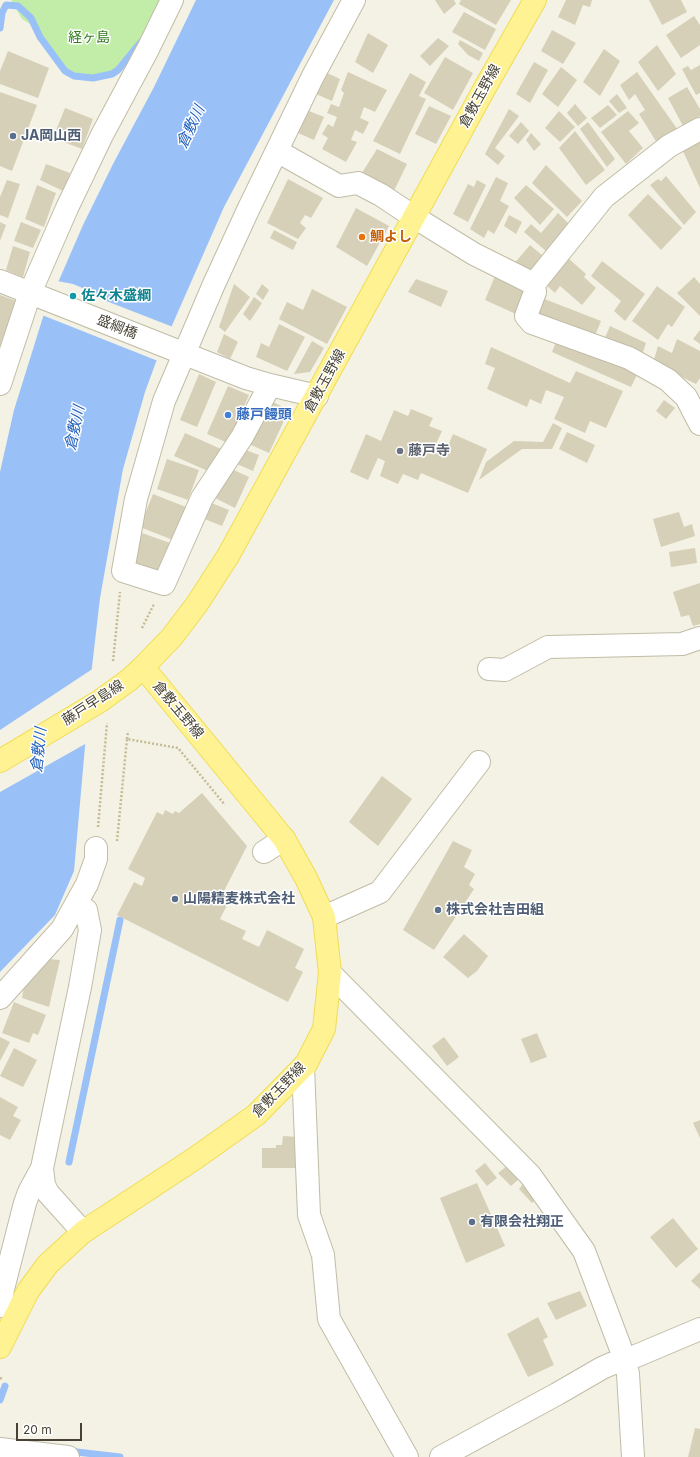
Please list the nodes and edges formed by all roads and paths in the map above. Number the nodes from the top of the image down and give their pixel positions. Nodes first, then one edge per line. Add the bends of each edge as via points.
1 (172, 0) edge
2 (354, 0) edge
3 (535, 0) edge
4 (700, 129) edge
5 (277, 151) junction
6 (414, 217) junction
7 (0, 281) edge
8 (534, 284) junction
9 (34, 294) junction
10 (179, 352) junction
11 (0, 384) edge
12 (270, 385) junction
13 (317, 396) junction
14 (700, 424) edge
15 (123, 571) junction
16 (164, 584) junction
17 (142, 628) dead end
18 (700, 638) edge
19 (114, 661) dead end
20 (143, 668) junction
21 (489, 669) dead end
22 (104, 711) junction
23 (128, 731) dead end
24 (127, 739) junction
25 (0, 761) edge
26 (479, 762) dead end
27 (228, 809) dead end
28 (284, 838) junction
29 (106, 848) junction
30 (264, 852) dead end
31 (76, 904) junction
32 (324, 917) junction
33 (330, 973) junction
34 (0, 998) edge
35 (303, 1067) junction
36 (42, 1168) junction
37 (83, 1232) junction
38 (0, 1306) edge
39 (700, 1329) edge
40 (0, 1347) edge
41 (625, 1360) junction
42 (0, 1449) edge
43 (68, 1457) edge
44 (407, 1457) edge
45 (442, 1457) edge
46 (633, 1457) edge

1 - 9 street via 67,208
2 - 5 street via 313,76
3 - 6 main road, 倉敷玉野線
4 - 8 street via 669,146 604,197
5 - 6 street via 338,186 358,183
5 - 10 street
6 - 8 street via 474,254
6 - 13 main road, 倉敷玉野線
7 - 9 street, 盛綱橋
8 - 14 street via 535,292 526,316 532,323 629,358 668,380 686,397
9 - 10 street, 盛綱橋
9 - 11 street
10 - 12 street, 盛綱橋
10 - 15 street via 136,499
12 - 13 street, 盛綱橋
12 - 16 street via 242,437 202,498
13 - 20 main road, 倉敷玉野線 via 228,556 172,637
15 - 16 street
15 - 19 path
16 - 17 path
18 - 21 street via 682,644 548,648 505,670
20 - 22 main road, 藤戸早島線 via 129,680
20 - 28 main road, 倉敷玉野線
22 - 25 main road, 藤戸早島線
22 - 29 path
23 - 24 path
24 - 27 path via 178,748
24 - 29 path
26 - 32 street via 380,892
28 - 30 street
28 - 32 main road, 倉敷玉野線
29 - 31 street via 96,859 88,884
31 - 34 street via 62,929
31 - 36 street via 86,910 90,930
32 - 33 main road, 倉敷玉野線
33 - 35 main road, 倉敷玉野線 via 324,1029
33 - 41 street via 530,1175 584,1252
35 - 37 main road, 倉敷玉野線 via 256,1115
35 - 44 street via 309,1215 323,1255 329,1319
36 - 37 street via 44,1185 48,1193
36 - 38 street via 25,1203
37 - 40 main road, 倉敷玉野線 via 48,1264 28,1291
39 - 41 street
41 - 45 street via 602,1368
41 - 46 street
42 - 43 street

